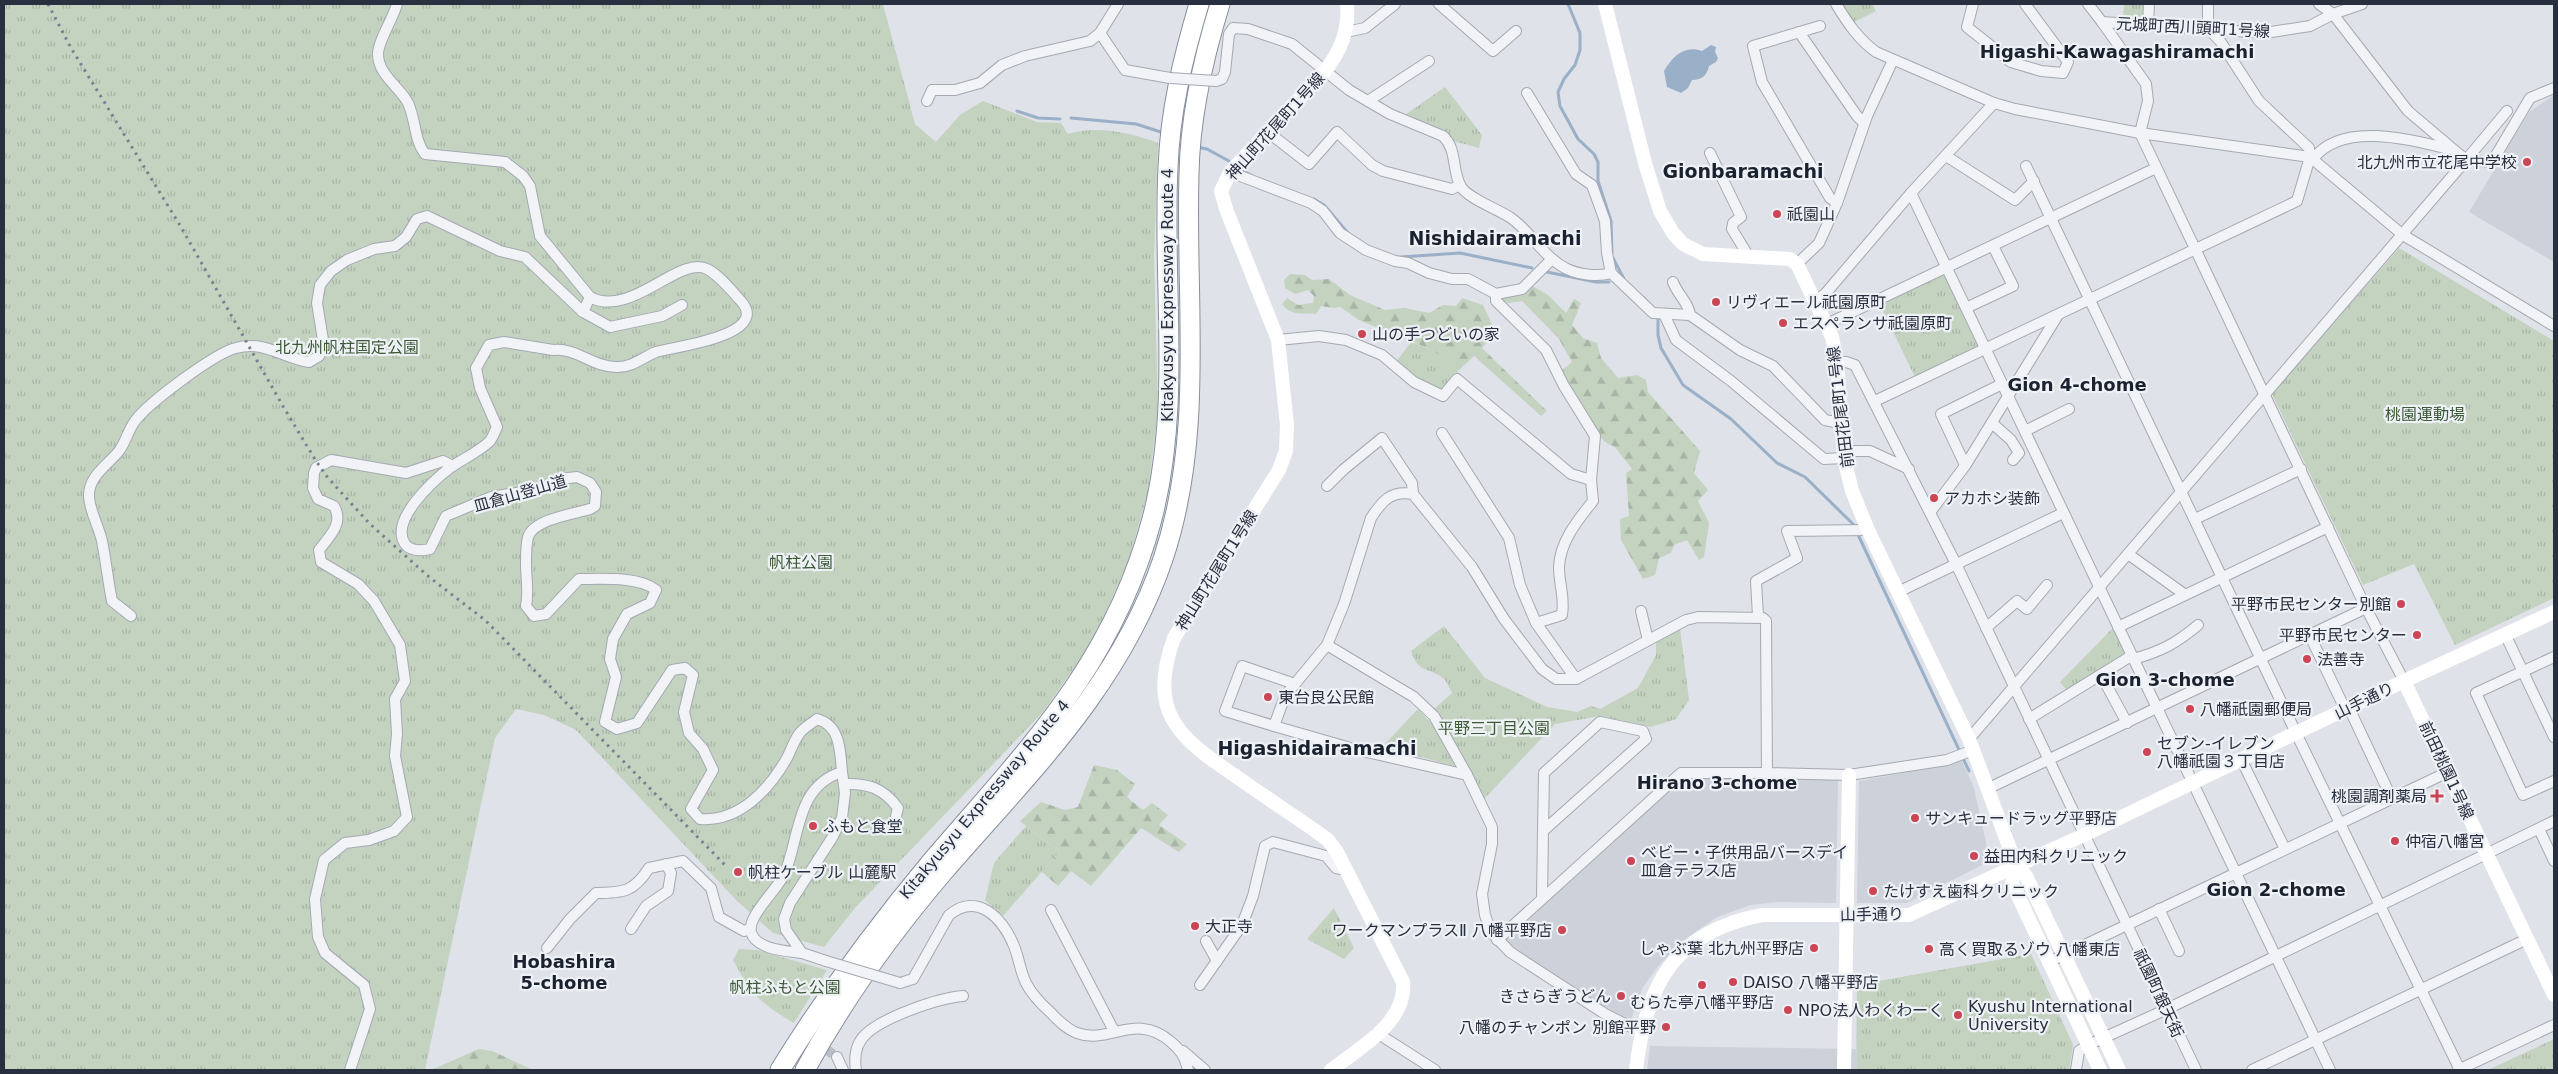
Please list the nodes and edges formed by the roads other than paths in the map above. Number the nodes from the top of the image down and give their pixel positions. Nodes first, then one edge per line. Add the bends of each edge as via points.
1 (397, 4) edge
2 (1118, 4) edge
3 (1199, 4) edge
4 (1220, 4) edge
5 (1347, 4) edge
6 (1395, 4) edge
7 (1440, 4) edge
8 (1605, 4) edge
9 (1836, 4) edge
10 (1973, 4) edge
11 (2025, 4) edge
12 (2088, 4) edge
13 (2149, 4) edge
14 (2208, 4) edge
15 (2319, 4) edge
16 (2355, 5) edge
17 (2332, 14) junction
18 (2102, 22) junction
19 (2148, 25) junction
20 (1820, 26) dead end
21 (2208, 28) junction
22 (1516, 31) dead end
23 (1346, 32) junction
24 (1799, 32) junction
25 (1100, 33) junction
26 (1893, 60) junction
27 (1429, 61) dead end
28 (1325, 71) junction
29 (2554, 88) edge
30 (1527, 93) dead end
31 (927, 101) dead end
32 (1368, 101) junction
33 (1994, 103) junction
34 (2507, 111) dead end
35 (1864, 124) junction
36 (1268, 132) junction
37 (2140, 133) junction
38 (2452, 150) junction
39 (1710, 153) dead end
40 (1946, 156) junction
41 (2311, 158) junction
42 (2466, 160) junction
43 (2026, 166) dead end
44 (2156, 168) junction
45 (1230, 172) junction
46 (2034, 181) junction
47 (1460, 185) junction
48 (1911, 193) junction
49 (1837, 203) junction
50 (2051, 217) junction
51 (2403, 235) junction
52 (1992, 246) junction
53 (2194, 248) junction
54 (1749, 257) junction
55 (1552, 259) junction
56 (1797, 264) junction
57 (1946, 266) junction
58 (1612, 274) junction
59 (1673, 282) dead end
60 (1496, 294) junction
61 (590, 297) junction
62 (2089, 299) junction
63 (1816, 300) junction
64 (682, 305) dead end
65 (1966, 308) junction
66 (583, 312) junction
67 (1659, 314) junction
68 (1690, 315) junction
69 (2058, 315) junction
70 (1827, 324) junction
71 (2554, 326) edge
72 (1278, 340) junction
73 (1985, 348) junction
74 (1837, 362) junction
75 (2002, 384) junction
76 (2265, 394) junction
77 (2008, 397) junction
78 (1875, 402) junction
79 (2069, 409) dead end
80 (1840, 422) junction
81 (1992, 423) junction
82 (2025, 430) junction
83 (1442, 433) dead end
84 (1843, 455) junction
85 (2013, 460) dead end
86 (1965, 465) junction
87 (453, 466) junction
88 (1909, 469) junction
89 (2301, 469) junction
90 (1591, 480) junction
91 (1327, 486) dead end
92 (2181, 491) junction
93 (1413, 494) junction
94 (1931, 511) junction
95 (2063, 513) junction
96 (2195, 519) junction
97 (2328, 527) junction
98 (1859, 530) junction
99 (2128, 554) junction
100 (1956, 564) junction
101 (2222, 577) junction
102 (2047, 585) dead end
103 (2100, 587) junction
104 (1898, 592) junction
105 (2184, 594) junction
106 (2366, 608) junction
107 (1642, 611) dead end
108 (2554, 612) edge
109 (132, 616) dead end
110 (1758, 616) junction
111 (1536, 623) junction
112 (2198, 625) dead end
113 (2118, 627) junction
114 (1986, 628) junction
115 (2504, 634) junction
116 (2310, 636) junction
117 (1648, 640) junction
118 (1327, 646) junction
119 (2132, 657) junction
120 (2554, 657) edge
121 (2262, 659) junction
122 (2523, 671) junction
123 (2101, 675) junction
124 (1576, 679) junction
125 (2404, 681) junction
126 (1294, 684) junction
127 (2014, 687) junction
128 (2157, 708) junction
129 (2347, 708) junction
130 (2029, 719) junction
131 (2126, 723) junction
132 (1274, 726) junction
133 (1056, 730) junction
134 (2296, 733) junction
135 (2554, 738) edge
136 (1966, 750) junction
137 (2241, 759) junction
138 (2048, 760) junction
139 (842, 772) junction
140 (2448, 772) junction
141 (1767, 773) junction
142 (1468, 775) junction
143 (1848, 775) junction
144 (2554, 780) edge
145 (2193, 782) junction
146 (844, 784) junction
147 (1987, 789) junction
148 (2392, 799) junction
149 (896, 816) dead end
150 (2554, 821) edge
151 (2340, 823) junction
152 (2539, 829) junction
153 (1544, 831) junction
154 (2084, 835) junction
155 (2285, 849) junction
156 (2487, 853) junction
157 (2554, 861) edge
158 (666, 864) junction
159 (2016, 865) junction
160 (1346, 870) junction
161 (2235, 873) junction
162 (1542, 898) junction
163 (2380, 904) junction
164 (2159, 909) junction
165 (1050, 910) dead end
166 (1847, 915) junction
167 (2127, 925) junction
168 (631, 929) dead end
169 (750, 929) junction
170 (2527, 939) junction
171 (1497, 940) junction
172 (1206, 941) dead end
173 (547, 948) dead end
174 (2179, 951) dead end
175 (802, 953) junction
176 (2064, 954) junction
177 (2274, 955) junction
178 (1217, 961) junction
179 (2049, 962) junction
180 (1200, 985) dead end
181 (2420, 990) junction
182 (2554, 995) edge
183 (963, 996) dead end
184 (2167, 1009) junction
185 (2554, 1025) edge
186 (1114, 1031) junction
187 (1641, 1032) junction
188 (1377, 1033) junction
189 (2104, 1038) junction
190 (2314, 1041) junction
191 (2088, 1045) junction
192 (1182, 1051) junction
193 (837, 1057) tunnel mouth
194 (1430, 1069) edge
195 (350, 1070) edge
196 (780, 1070) edge
197 (805, 1070) edge
198 (843, 1070) edge
199 (856, 1070) edge
200 (1188, 1070) edge
201 (1205, 1070) edge
202 (1331, 1070) edge
203 (1636, 1070) edge
204 (1844, 1070) edge
205 (2076, 1070) edge
206 (2100, 1070) edge
207 (2119, 1070) edge
208 (2196, 1070) edge
209 (2252, 1070) edge
210 (2330, 1070) edge
211 (2460, 1070) edge

1 - 61 street via 378,55 381,69 407,102 420,147 425,154 435,156 505,162 523,176 530,186 540,236
2 - 25 street
3 - 133 highway, Kitakyusyu Expressway Route 4 via 1181,66 1168,168 1168,417 1160,483 1142,551 1120,609
4 - 133 highway, Kitakyusyu Expressway Route 4 via 1196,101 1189,171 1190,415 1181,485 1163,557 1138,620 1106,677
5 - 23 street, 神山町花尾町1号線
6 - 23 street via 1365,28
7 - 22 street via 1492,51
8 - 54 street via 1634,124 1666,222 1683,244 1693,250 1718,256
9 - 26 street via 1864,43
10 - 11 street via 1967,27 2011,62 2062,73 2068,62
12 - 18 street, 元城町西川頭町1号線
13 - 19 street
14 - 21 street
15 - 17 street
16 - 17 street, 元城町西川頭町1号線
17 - 21 street, 元城町西川頭町1号線 via 2310,26 2265,33
17 - 38 street via 2408,111
18 - 19 street, 元城町西川頭町1号線
18 - 37 street via 2146,84 2148,100
19 - 21 street, 元城町西川頭町1号線
20 - 24 street
21 - 41 street via 2259,101 2309,148
23 - 28 street, 神山町花尾町1号線 via 1338,54
24 - 35 street
24 - 49 street via 1753,46 1762,82 1830,198
25 - 28 street, bridge via 1125,70 1170,78 1222,79 1226,72 1232,28 1248,29 1292,44
25 - 31 street via 1090,41 1025,56 1002,65 980,83 955,90 932,90
26 - 33 street
26 - 35 street
27 - 32 street
28 - 32 street
28 - 36 street, 神山町花尾町1号線
29 - 42 street via 2530,98 2492,162
30 - 58 street via 1576,174 1592,185 1605,221
32 - 47 street via 1450,142
33 - 37 street
33 - 40 street
34 - 42 street
35 - 49 street
36 - 45 street, 神山町花尾町1号線
36 - 47 street via 1310,164 1337,132 1372,165 1383,171 1452,189
37 - 41 street
37 - 44 street
38 - 41 street via 2410,138 2354,135 2319,150
38 - 42 street
39 - 54 street via 1741,216 1733,223 1732,229
40 - 46 street via 2015,200
40 - 48 street
41 - 51 street
41 - 53 street via 2297,201
42 - 51 street
43 - 46 street
44 - 50 street
44 - 53 street
45 - 60 street via 1311,203 1323,211 1340,233 1366,250 1408,263 1429,274 1468,279
45 - 72 street, 神山町花尾町1号線 via 1221,191 1226,209
46 - 50 street
47 - 55 street via 1467,194 1491,205 1525,228
48 - 57 street
48 - 63 street via 1844,273
49 - 56 street via 1819,243
50 - 52 street
50 - 62 street
51 - 71 street
51 - 76 street
52 - 57 street
52 - 65 street via 2013,286
53 - 62 street
53 - 76 street
54 - 56 street via 1790,259
55 - 58 street via 1568,269 1601,276
55 - 60 street via 1522,289
56 - 63 street, 前田花尾町1号線
57 - 65 street
57 - 70 street
58 - 67 street
59 - 68 street
60 - 90 street via 1496,301 1546,350 1595,436
61 - 66 street
61 - 87 street, 皿倉山登山道 via 598,301 614,301 638,295 696,267 706,268 723,282 743,303 746,312 744,320 734,330 718,339 656,352 630,365 617,367 599,365 562,349 504,342 489,345 476,368 480,388 497,427 490,440
62 - 69 street
62 - 92 street
63 - 70 street, 前田花尾町1号線
64 - 66 street via 662,316 610,326
65 - 73 street
66 - 109 street via 525,257 500,251 427,216 417,219 406,237 395,246 374,249 347,260 331,271 320,285 317,303 324,346 319,356 309,362 256,345 235,348 202,367 149,406 135,421 119,451 98,472 89,497 102,541 112,601
67 - 68 street
67 - 84 street via 1676,340 1731,381 1824,459
68 - 80 street via 1740,350 1773,366 1825,420
69 - 73 street
69 - 77 street
70 - 74 street, 前田花尾町1号線
72 - 90 street via 1319,336 1346,340 1382,355 1414,382 1443,396 1457,379 1571,474
72 - 160 street, 神山町花尾町1号線 via 1287,425 1286,451 1279,470 1174,638 1166,659 1166,698 1170,716 1185,738 1328,840
73 - 75 street
73 - 78 street
74 - 78 street, 祇園町銀天街 via 1855,365
74 - 80 street, 前田花尾町1号線
75 - 77 street
75 - 86 street via 1941,414
76 - 89 street
76 - 92 street
77 - 81 street
77 - 82 street
78 - 88 street, 祇園町銀天街
79 - 82 street
80 - 84 street, 前田花尾町1号線
81 - 85 street via 2011,440 2019,453
81 - 86 street
82 - 95 street
83 - 111 street via 1509,538 1520,586
84 - 88 street via 1870,451
84 - 98 street, 前田花尾町1号線
86 - 94 street
87 - 139 street, 皿倉山登山道 via 426,489 403,518 401,531 404,543 411,549 430,549 446,516 491,497 540,489 560,479 577,477 590,483 596,492 595,506 542,523 533,528 528,537 526,606 534,616 546,614 579,579 601,578 648,584 656,590 650,603 627,614 613,639 610,659 616,677 605,722 617,729 629,728 637,723 672,670 685,668 694,675 684,712 689,733 704,749 713,770 691,809 700,819 714,820 732,814 755,799 771,783 800,733 817,719 827,722 837,736
87 - 195 street via 443,461 406,473 331,460 316,468 314,473 313,488 318,499 334,506 338,514 337,525 319,550 321,562 358,584 374,601 400,645 405,682 395,699 394,712 395,756 407,817 394,831 369,840 346,843 324,860 314,899 318,937 325,953 364,985 370,1009
88 - 94 street, 祇園町銀天街
89 - 96 street
89 - 97 street
90 - 111 street via 1593,501 1572,528 1563,549 1559,568 1564,601 1562,615
91 - 93 street via 1382,438 1412,483
92 - 96 street
92 - 99 street
93 - 118 street via 1402,492 1390,496 1371,518
93 - 124 street via 1472,567 1504,619 1542,669 1556,679
94 - 100 street, 祇園町銀天街
95 - 100 street
95 - 103 street
96 - 101 street
97 - 101 street
97 - 106 street
98 - 104 street, 前田花尾町1号線
98 - 110 street via 1786,531 1797,558 1756,581
99 - 103 street
99 - 105 street
100 - 104 street
100 - 114 street, 祇園町銀天街
101 - 105 street
101 - 121 street
102 - 114 street via 2027,609 2017,601
103 - 113 street
103 - 127 street
104 - 136 street, 前田花尾町1号線
105 - 113 street
106 - 116 street
106 - 125 street
107 - 117 street
108 - 115 street, 山手通り
110 - 117 street via 1698,617
110 - 141 street via 1766,621
111 - 124 street
112 - 119 street via 2178,643 2157,653
113 - 119 street
114 - 127 street, 祇園町銀天街
115 - 122 street
115 - 125 street, 山手通り
116 - 121 street
116 - 129 street
117 - 124 street
118 - 126 street
118 - 142 street via 1414,697 1434,716
119 - 123 street
119 - 128 street
120 - 122 street
121 - 128 street
121 - 134 street
122 - 135 street
122 - 144 street via 2476,693 2523,795
123 - 130 street
123 - 131 street
125 - 129 street, 山手通り
125 - 140 street, 前田桃園1号線
126 - 132 street
126 - 132 street via 1242,666 1225,711
127 - 130 street, 祇園町銀天街
127 - 136 street
128 - 131 street
128 - 145 street
129 - 134 street, 山手通り
129 - 148 street
130 - 138 street, 祇園町銀天街
131 - 138 street
132 - 142 street via 1354,749
133 - 196 highway, Kitakyusyu Expressway Route 4 via 880,925
133 - 197 highway, Kitakyusyu Expressway Route 4 via 893,934
134 - 137 street, 山手通り
134 - 151 street
136 - 143 street via 1947,760
136 - 147 street, 前田花尾町1号線
137 - 145 street, 山手通り
137 - 155 street
138 - 147 street
138 - 154 street, 祇園町銀天街
139 - 146 street
139 - 169 street via 830,776 812,792 802,808 784,874 756,913
140 - 148 street
140 - 156 street, 前田桃園1号線
141 - 143 street
141 - 162 street via 1681,773
142 - 171 street via 1492,826 1492,844 1482,894 1485,915
143 - 166 street
145 - 154 street, 山手通り
145 - 161 street
146 - 149 street via 864,783 879,789 898,808
146 - 175 street via 846,793 842,818 784,919 786,930
147 - 159 street, 前田花尾町1号線
148 - 151 street
150 - 152 street
151 - 155 street
151 - 163 street
152 - 156 street
152 - 157 street
153 - 153 street via 1544,773 1600,722 1643,730 1646,739
153 - 162 street
154 - 159 street, 山手通り
154 - 167 street, 祇園町銀天街
155 - 161 street
156 - 163 street
156 - 170 street, 前田桃園1号線
158 - 168 street via 672,873 668,891 646,906
158 - 169 street via 683,861 711,888 719,917 744,931
158 - 173 street via 649,868 629,891 596,892
159 - 166 street, 山手通り via 1909,915
159 - 176 street, 前田花尾町1号線 via 2026,876
159 - 179 street, 前田花尾町1号線 via 2012,883
160 - 178 street via 1336,868 1326,856 1273,842 1265,846 1242,925
160 - 188 street, 神山町花尾町1号線 via 1403,982 1396,1014
161 - 164 street
161 - 177 street
162 - 171 street
163 - 177 street
163 - 181 street
164 - 167 street
164 - 174 street
165 - 186 street
166 - 187 street, 山手通り via 1762,915 1716,927 1677,957 1664,975 1650,1000
166 - 204 street
167 - 176 street
167 - 184 street, 祇園町銀天街
169 - 175 street via 752,936 767,947
170 - 181 street
170 - 182 street, 前田桃園1号線
171 - 187 street via 1510,952 1605,1014
172 - 178 street
175 - 186 street, bridge via 900,983 913,979 949,915 968,904 978,906 1008,931 1025,981 1034,997 1064,1026 1077,1033 1091,1035
176 - 179 street
176 - 189 street, 前田花尾町1号線
177 - 184 street
177 - 190 street
178 - 180 street
179 - 191 street, 前田花尾町1号線
181 - 190 street
181 - 211 street
183 - 199 street via 941,998 865,1034 857,1047
184 - 189 street
184 - 208 street, 祇園町銀天街
185 - 211 street
186 - 192 street via 1149,1029 1166,1037
187 - 203 street, 山手通り
188 - 194 street
188 - 202 street, 神山町花尾町1号線
189 - 191 street
189 - 207 street, 前田花尾町1号線
190 - 209 street
190 - 210 street
191 - 205 street via 2079,1051
191 - 206 street, 前田花尾町1号線
192 - 200 street
192 - 201 street
193 - 198 street

